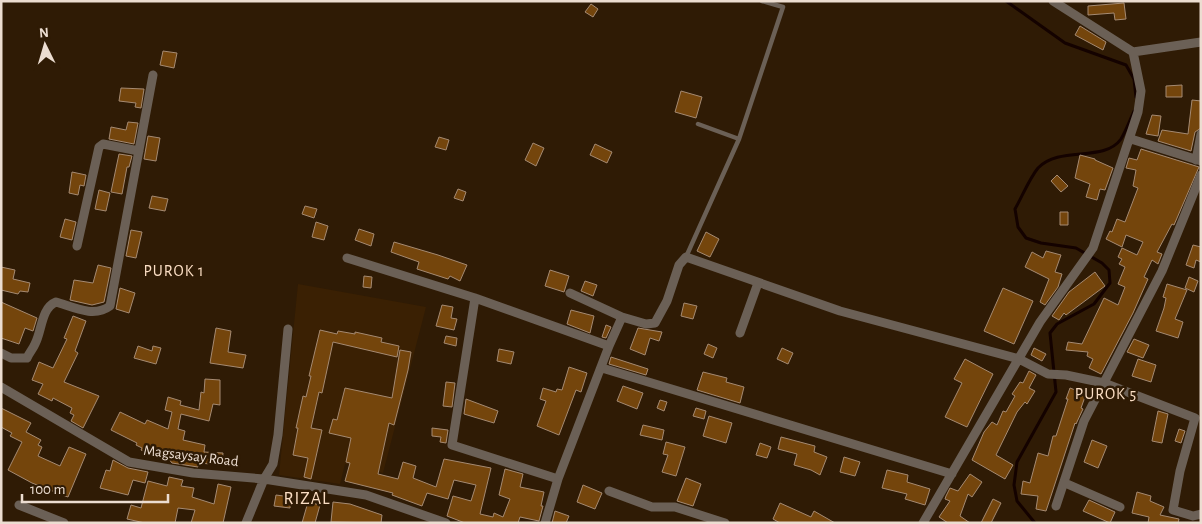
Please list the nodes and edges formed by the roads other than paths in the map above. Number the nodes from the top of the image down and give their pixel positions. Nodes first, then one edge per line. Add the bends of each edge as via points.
1 (762, 1) edge
2 (1053, 1) edge
3 (1201, 42) edge
4 (1133, 52) junction
5 (153, 75) dead end
6 (698, 124) dead end
7 (1201, 134) edge
8 (739, 139) junction
9 (1131, 139) junction
10 (139, 151) junction
11 (1198, 161) edge
12 (1201, 175) edge
13 (76, 246) dead end
14 (347, 258) dead end
15 (686, 258) junction
16 (758, 283) junction
17 (570, 293) dead end
18 (475, 298) junction
19 (622, 317) junction
20 (288, 329) dead end
21 (740, 333) dead end
22 (609, 346) junction
23 (1, 353) edge
24 (1019, 359) junction
25 (602, 368) junction
26 (1104, 384) junction
27 (2, 389) edge
28 (952, 474) junction
29 (264, 479) junction
30 (558, 479) junction
31 (1065, 483) junction
32 (609, 491) dead end
33 (19, 505) dead end
34 (1056, 506) dead end
35 (1120, 507) dead end
36 (1201, 514) edge
37 (64, 523) edge
38 (246, 523) edge
39 (446, 523) edge
40 (545, 523) edge
41 (725, 523) edge
42 (923, 523) edge

1 - 8 lane via 783,7
2 - 4 street
3 - 4 street
4 - 9 street via 1141,91
5 - 10 street
6 - 8 lane
7 - 11 street
8 - 15 lane
9 - 11 street
9 - 24 street via 1093,248 1054,301
10 - 13 street via 103,144 99,147
10 - 23 street via 110,306 104,310 87,311 56,302 45,312 36,344 27,358 11,358
12 - 26 street via 1162,271
14 - 18 street
15 - 16 street
15 - 19 street via 679,265 656,323 646,324
16 - 21 street
16 - 24 street via 840,311
17 - 19 street
18 - 22 street
18 - 30 street via 452,445
19 - 22 street
20 - 29 street via 278,435 273,464
22 - 25 street
24 - 26 street via 1048,374
24 - 28 street
25 - 28 street
25 - 30 street
26 - 31 street via 1084,421
26 - 36 street via 1195,418 1173,510 1193,516
27 - 29 street, Magsaysay Road via 130,462 193,473
28 - 42 street
29 - 38 street
29 - 39 street, Magsaysay Road via 366,495
30 - 40 street
31 - 34 street
31 - 35 street
32 - 41 street via 652,507 675,507
33 - 37 street

